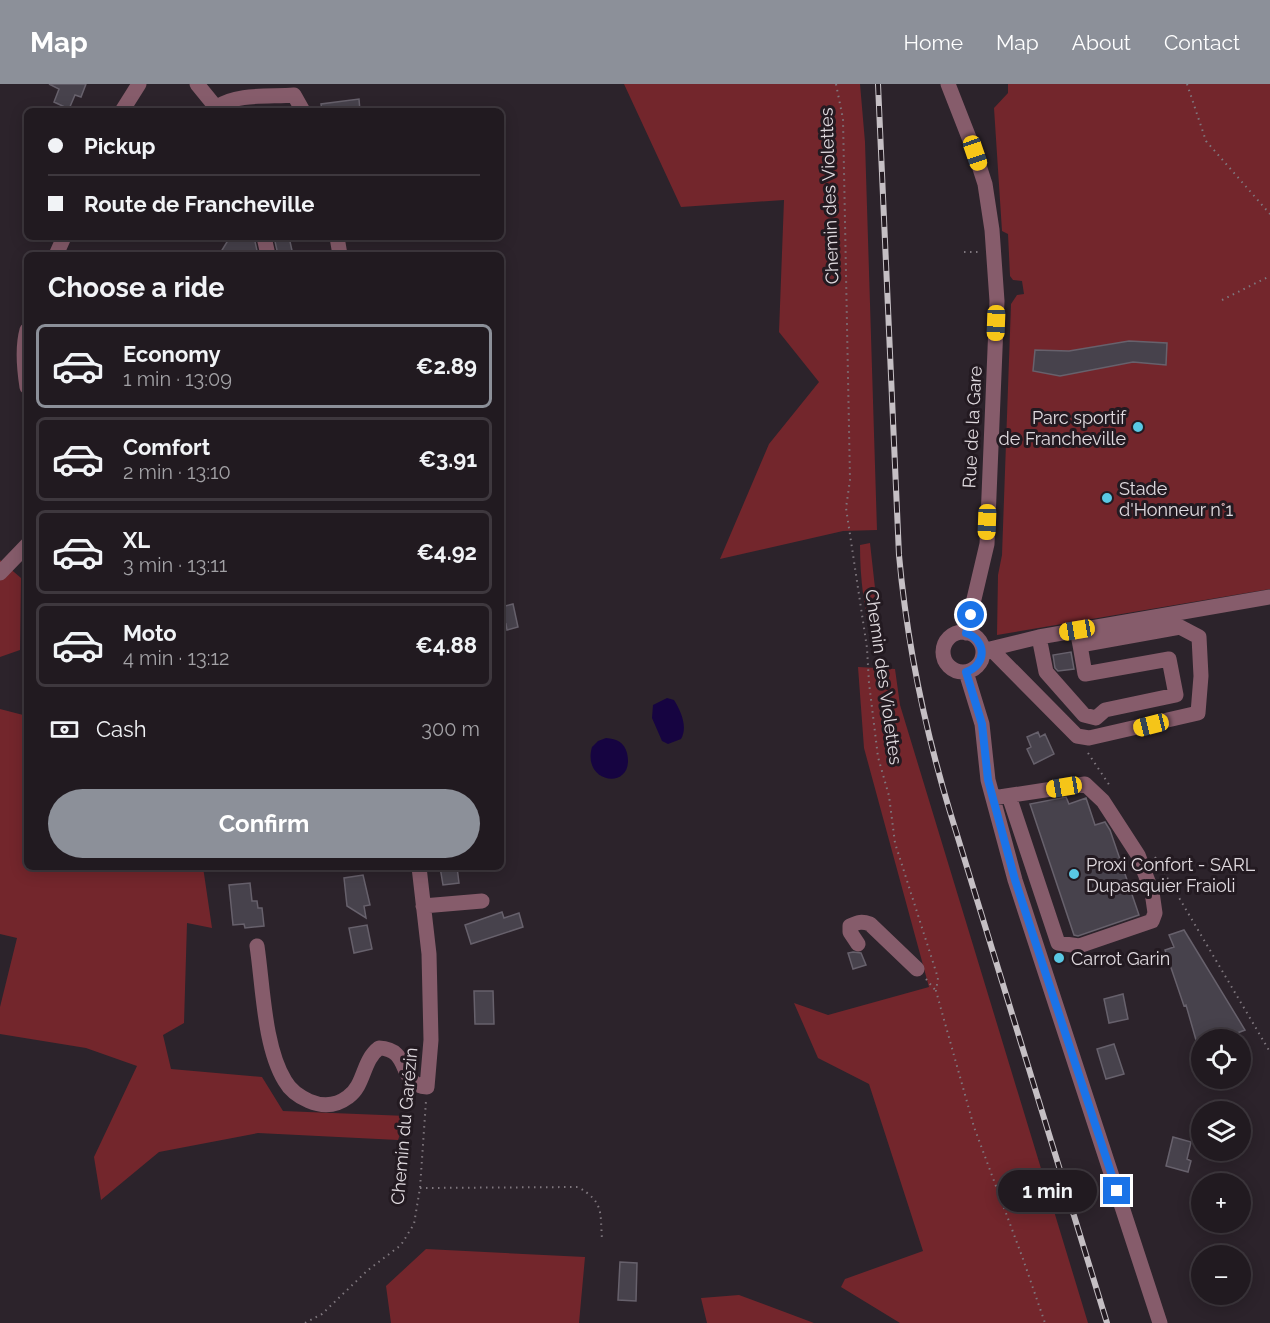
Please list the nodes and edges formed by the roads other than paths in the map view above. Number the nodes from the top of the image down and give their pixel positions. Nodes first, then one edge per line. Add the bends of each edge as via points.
1 (139, 84) edge
2 (197, 84) edge
3 (948, 84) edge
4 (124, 108) edge
5 (217, 108) edge
6 (219, 108) edge
7 (301, 108) edge
8 (24, 339) edge
9 (24, 368) edge
10 (24, 548) edge
11 (0, 573) edge
12 (1270, 597) edge
13 (1077, 630) junction
14 (966, 633) junction
15 (1039, 637) junction
16 (1080, 645) junction
17 (987, 650) junction
18 (966, 672) junction
19 (1009, 796) junction
20 (993, 798) junction
21 (419, 870) edge
22 (482, 901) dead end
23 (423, 906) junction
24 (1058, 943) junction
25 (858, 944) dead end
26 (257, 946) dead end
27 (1038, 949) junction
28 (917, 969) dead end
29 (1160, 1323) edge

1 - 4 street
2 - 5 street
3 - 14 street, Rue de la Gare via 985,184 997,301 987,544
6 - 7 street via 236,99 294,95
8 - 9 street
10 - 11 street
12 - 13 street
13 - 15 street
13 - 16 street
14 - 17 street
14 - 18 street via 949,638 943,649 948,666
15 - 16 street via 1046,672 1084,715 1096,718 1105,710 1176,694 1169,659 1085,674
15 - 17 street
16 - 17 street via 1180,627 1199,637 1198,713 1083,737
17 - 18 street via 976,667
18 - 20 street via 982,724
19 - 20 street
19 - 24 street
19 - 24 street via 1085,784 1103,801 1138,855 1152,892 1152,921 1079,946
20 - 27 street
21 - 23 street, Chemin du Garézin
22 - 23 street
23 - 26 street, Chemin du Garézin via 429,954 431,1040 427,1087 411,1082 390,1048 379,1048 371,1054 358,1086 348,1097 329,1106 299,1096 286,1083 275,1060
24 - 27 street
25 - 28 street via 850,926 857,922 870,924
27 - 29 street

